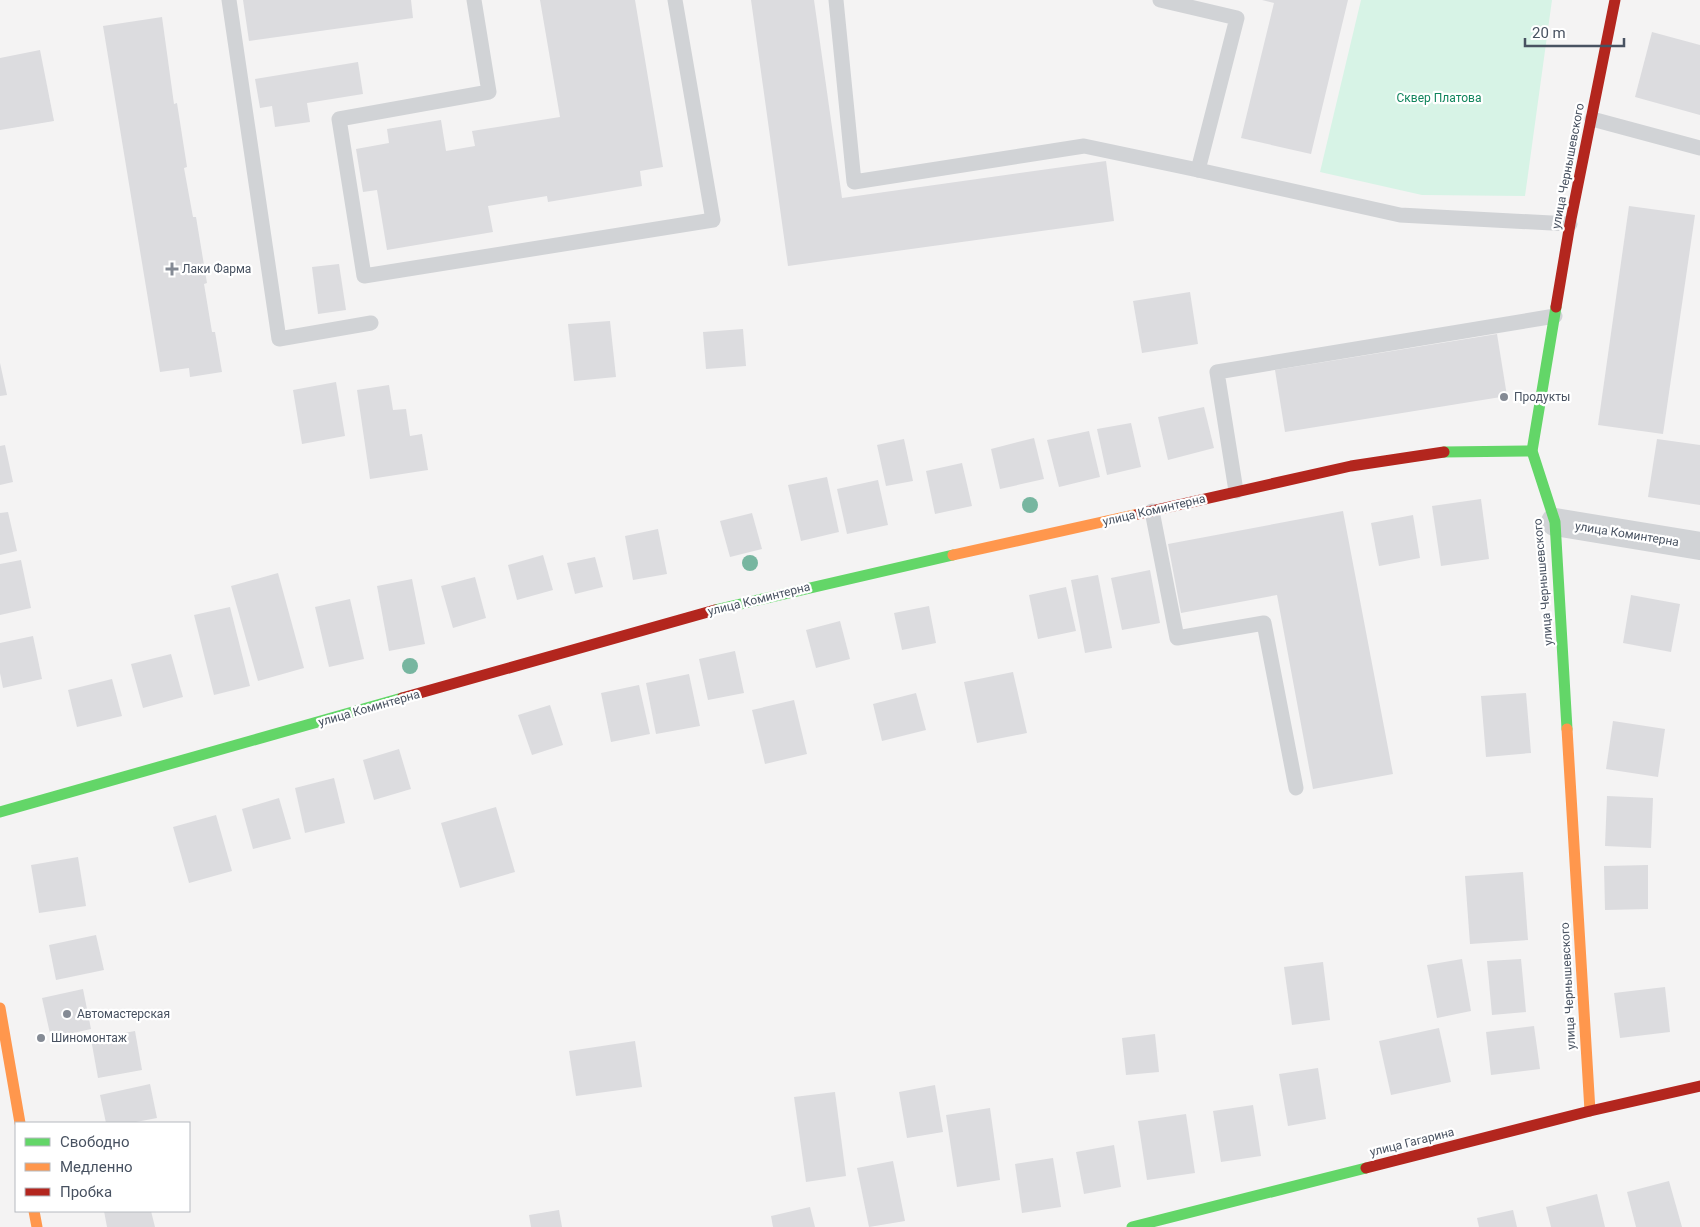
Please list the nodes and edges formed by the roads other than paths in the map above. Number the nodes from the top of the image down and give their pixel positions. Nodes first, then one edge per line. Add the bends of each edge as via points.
1 (229, 0) edge
2 (474, 0) edge
3 (675, 0) edge
4 (836, 0) edge
5 (1160, 0) edge
6 (1614, 0) edge
7 (1592, 119) junction
8 (1700, 148) edge
9 (1198, 170) junction
10 (1570, 224) junction
11 (1555, 316) junction
12 (371, 323) dead end
13 (1532, 451) junction
14 (1236, 491) junction
15 (1152, 510) junction
16 (1555, 522) junction
17 (1700, 546) edge
18 (1296, 788) dead end
19 (0, 812) edge
20 (0, 1008) edge
21 (1700, 1086) edge
22 (1590, 1111) junction
23 (20, 1122) edge
24 (34, 1212) edge
25 (37, 1227) edge
26 (1132, 1227) edge

1 - 12 lane via 280,339
2 - 3 lane via 489,92 339,119 364,276 713,220
4 - 9 lane via 854,182 1084,146
5 - 9 lane via 1237,18
6 - 7 street, улица Чернышевского
7 - 8 lane
7 - 10 street, улица Чернышевского
9 - 10 lane via 1400,215
10 - 11 street, улица Чернышевского
11 - 13 street, улица Чернышевского
11 - 14 lane via 1217,372
13 - 14 street, улица Коминтерна via 1443,452 1351,466
13 - 16 street, улица Чернышевского
14 - 15 street, улица Коминтерна
15 - 18 lane via 1177,638 1264,623
15 - 19 street, улица Коминтерна via 738,603
16 - 17 street, улица Коминтерна
16 - 22 street, улица Чернышевского
20 - 23 street
21 - 22 street, улица Гагарина
22 - 26 street, улица Гагарина
24 - 25 street

